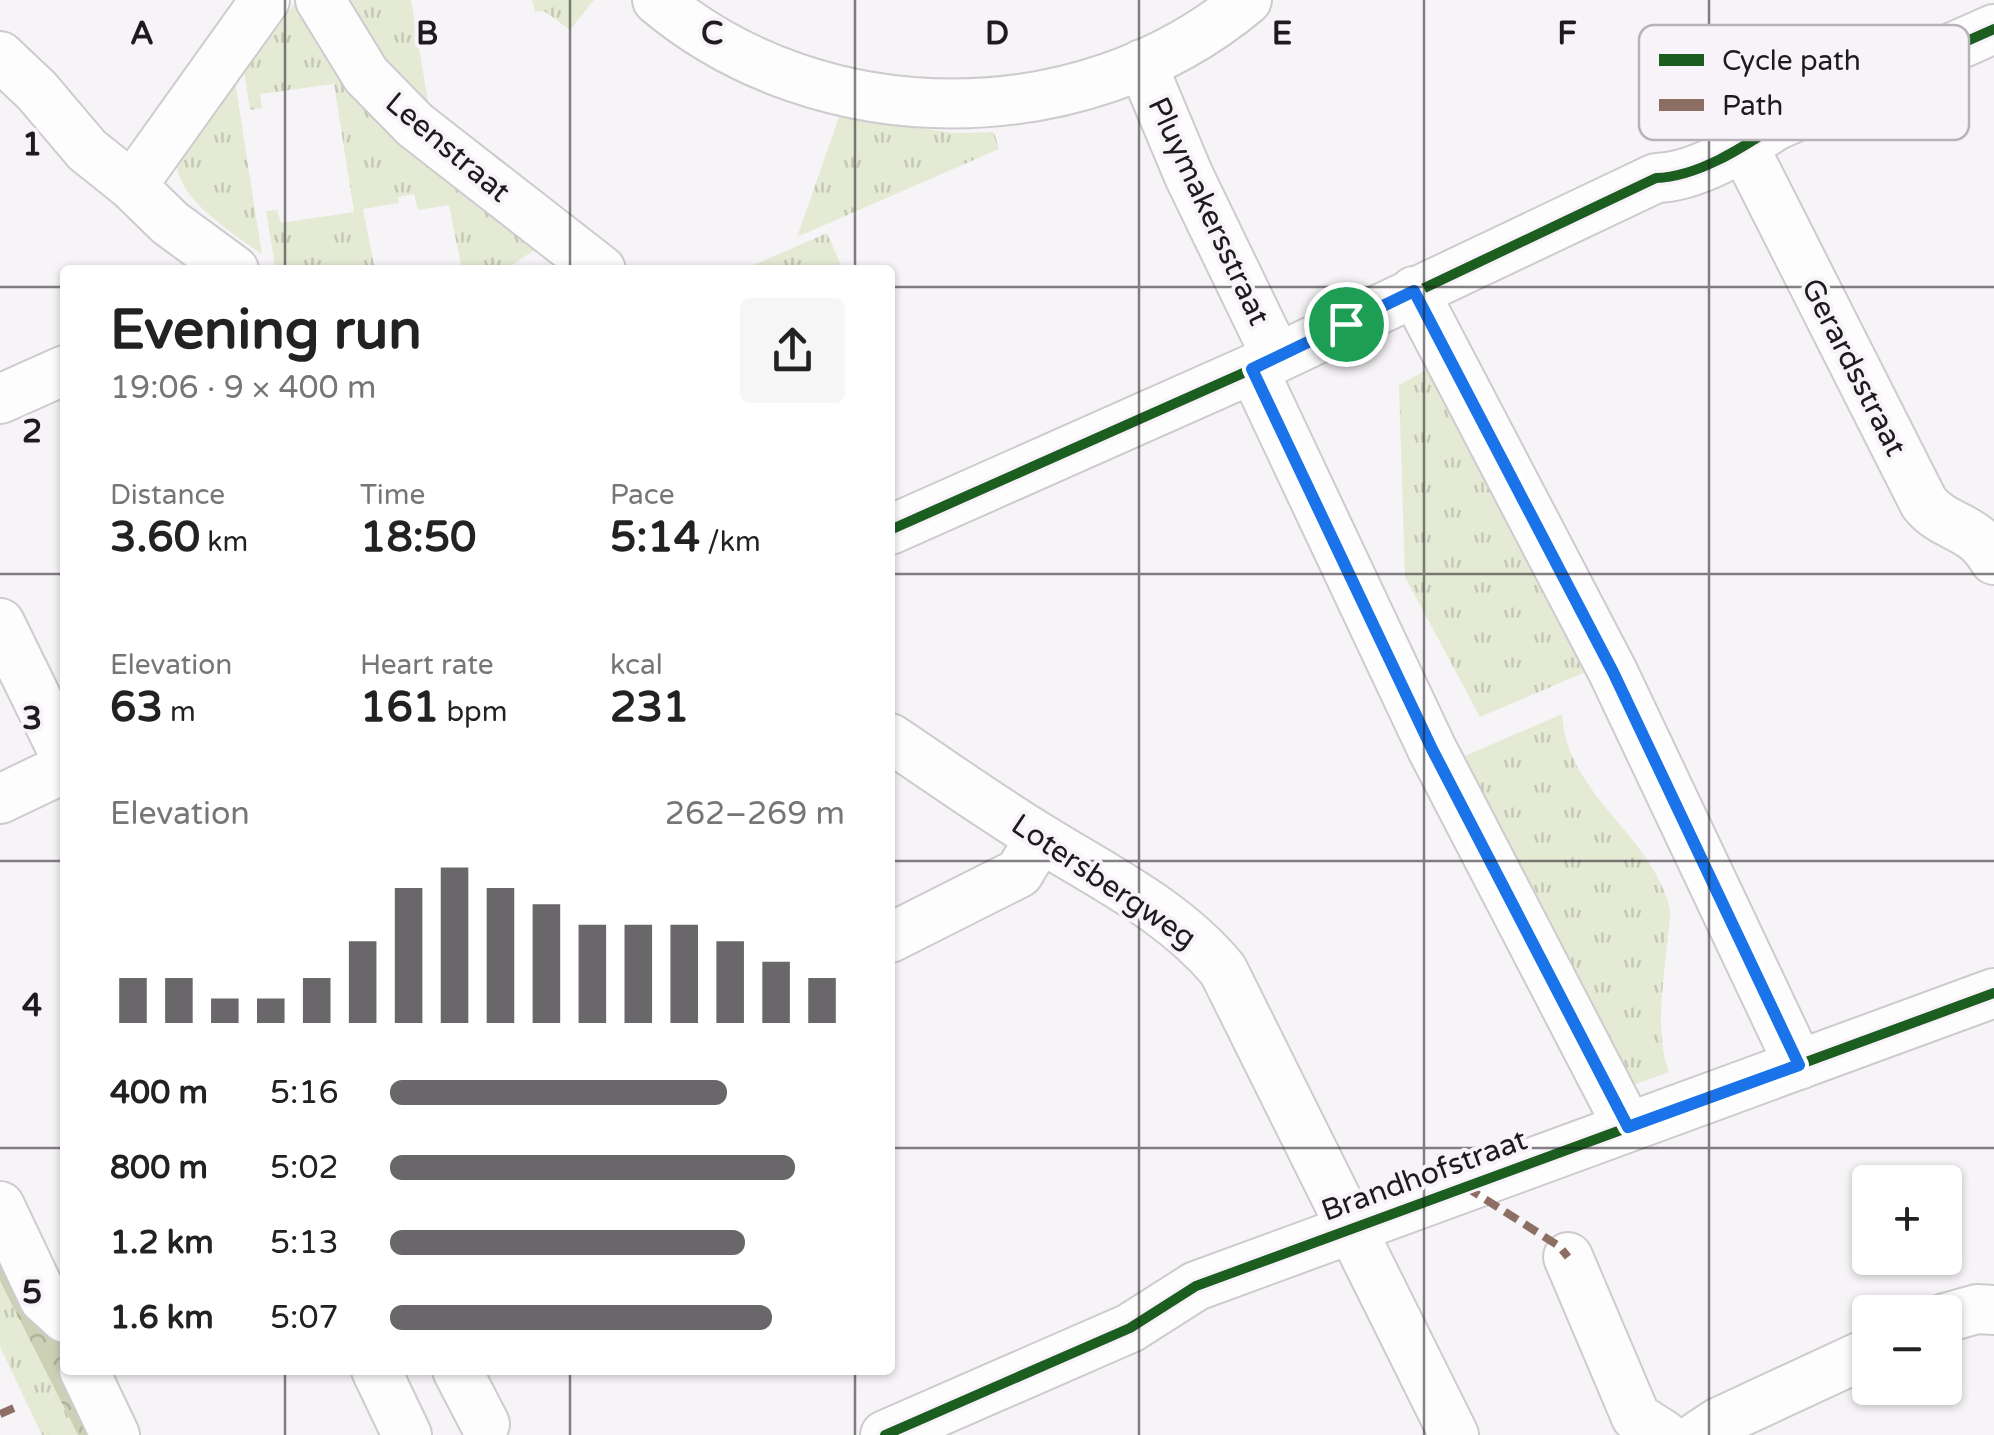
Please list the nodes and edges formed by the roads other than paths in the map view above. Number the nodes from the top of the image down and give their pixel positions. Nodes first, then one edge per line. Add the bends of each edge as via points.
1 (265, 0) edge
2 (320, 0) edge
3 (657, 0) edge
4 (1247, 0) edge
5 (1994, 29) edge
6 (1969, 40) edge
7 (0, 56) edge
8 (1142, 64) junction
9 (1754, 140) edge
10 (1744, 147) junction
11 (132, 186) junction
12 (227, 265) edge
13 (595, 265) edge
14 (1414, 291) junction
15 (1265, 363) junction
16 (60, 372) edge
17 (0, 399) edge
18 (895, 528) edge
19 (1984, 534) edge
20 (0, 624) edge
21 (52, 696) edge
22 (60, 733) edge
23 (895, 741) edge
24 (60, 770) edge
25 (0, 799) edge
26 (1040, 838) junction
27 (895, 936) edge
28 (1994, 994) edge
29 (1799, 1065) junction
30 (1628, 1127) junction
31 (0, 1206) edge
32 (1351, 1228) junction
33 (1568, 1257) dead end
34 (1994, 1310) edge
35 (60, 1313) edge
36 (1962, 1313) edge
37 (1852, 1360) edge
38 (86, 1375) edge
39 (378, 1375) edge
40 (459, 1375) edge
41 (478, 1431) edge
42 (115, 1435) edge
43 (408, 1435) edge
44 (885, 1435) edge
45 (1454, 1435) edge
46 (1664, 1435) edge
47 (1699, 1435) edge

1 - 11 street
2 - 13 street, Leenstraat via 366,75 414,125
3 - 8 street via 700,32 775,70 896,101 1022,99
4 - 8 street
5 - 6 street
7 - 11 street via 88,150
8 - 15 street, Pluymakersstraat
9 - 10 street
10 - 14 street via 1673,178 1656,178
10 - 19 street, Gerardsstraat via 1924,504
11 - 12 street
14 - 15 street
14 - 29 street via 1613,672
15 - 18 street
15 - 30 street, Pluymakersstraat via 1432,749
16 - 17 street
20 - 21 street
21 - 22 street
23 - 26 street, Lotersbergweg
24 - 25 street
26 - 27 street via 1020,874
26 - 32 street, Lotersbergweg via 1143,899 1224,970
28 - 29 street, Brandhofstraat
29 - 30 street, Brandhofstraat
30 - 32 street, Brandhofstraat
31 - 35 street via 44,1299
32 - 44 street, Brandhofstraat via 1196,1286 1130,1328
32 - 45 street, Lotersbergweg
33 - 46 street via 1636,1417
34 - 36 street
37 - 47 street
38 - 42 street
39 - 43 street
40 - 41 street

